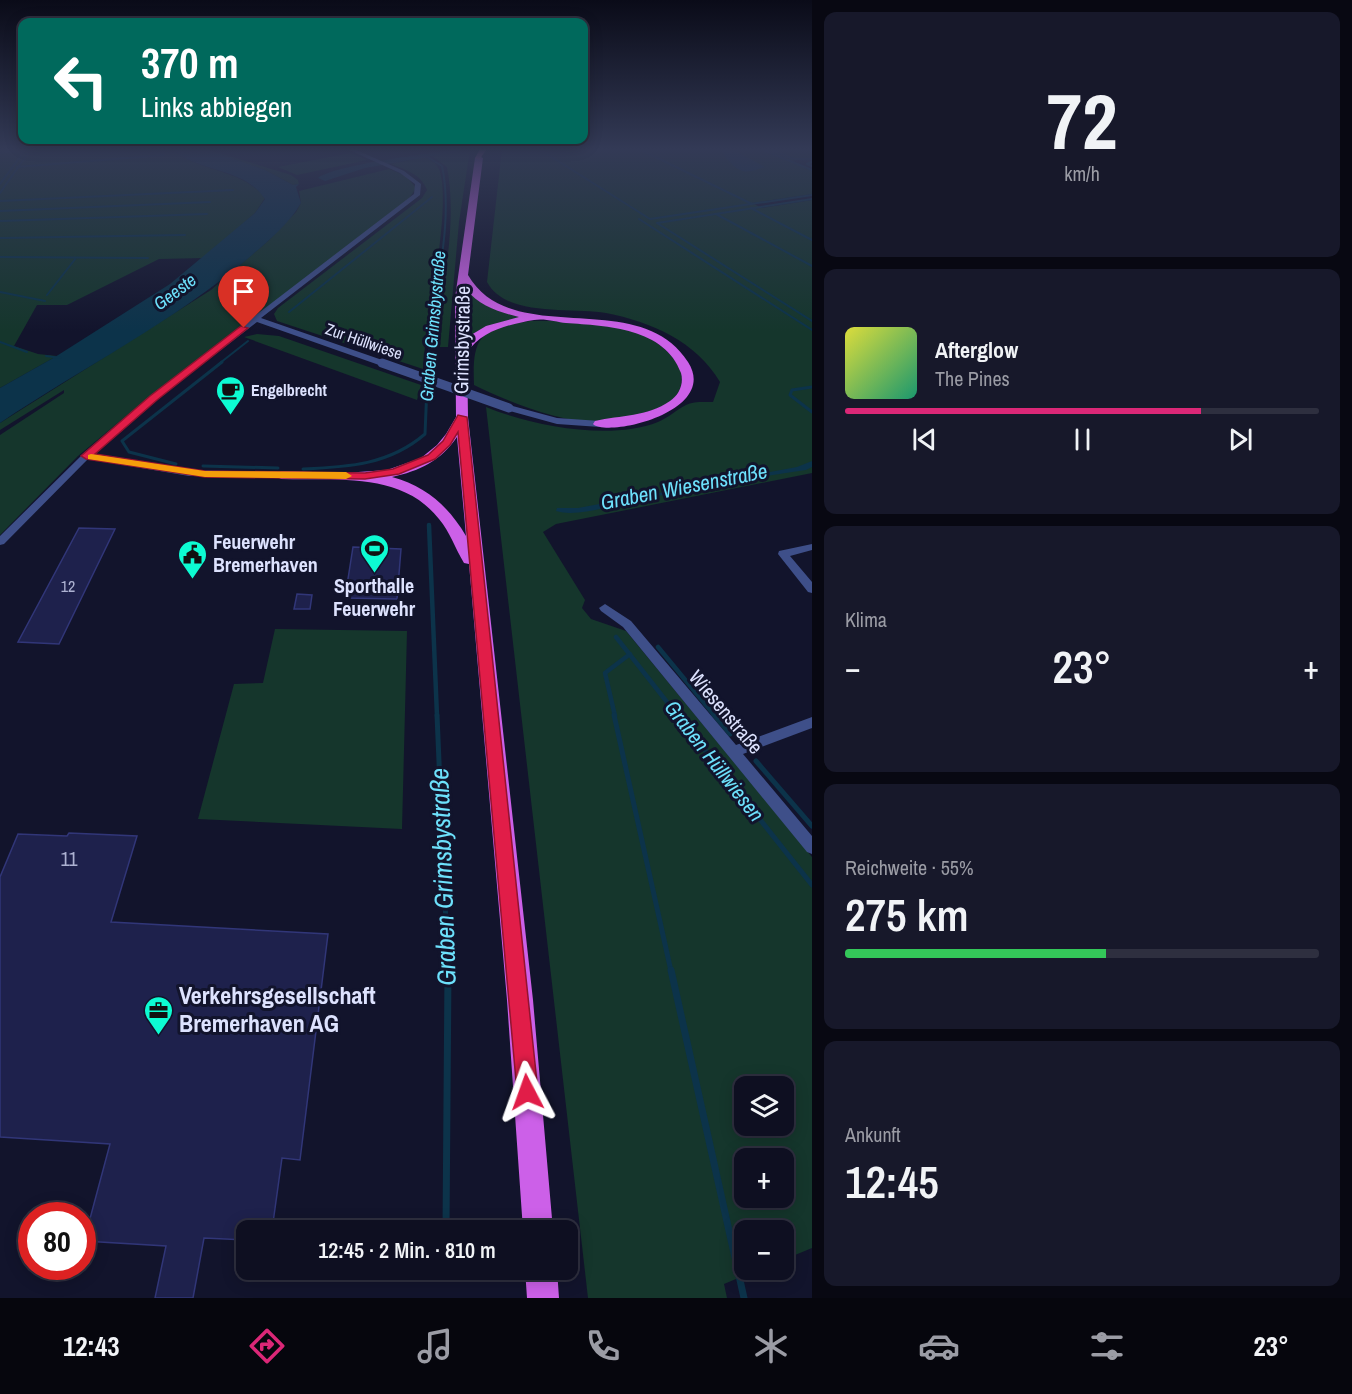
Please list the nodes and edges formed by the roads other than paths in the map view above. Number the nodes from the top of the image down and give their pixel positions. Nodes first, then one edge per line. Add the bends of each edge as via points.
1 (399, 210) edge
2 (472, 210) edge
3 (463, 274) junction
4 (549, 318) junction
5 (256, 319) junction
6 (460, 354) junction
7 (462, 417) junction
8 (600, 424) joint
9 (86, 456) junction
10 (281, 475) joint
11 (365, 476) junction
12 (0, 542) edge
13 (812, 547) edge
14 (475, 572) junction
15 (812, 589) edge
16 (605, 608) dead end
17 (812, 722) edge
18 (734, 752) junction
19 (812, 847) edge
20 (537, 1220) edge
21 (542, 1280) edge
22 (543, 1298) edge

1 - 5 street
2 - 3 highway, Grimsbystraße
3 - 4 highway via 474,293 488,303
3 - 6 highway, Grimsbystraße
4 - 6 highway via 509,322 486,330 470,340
4 - 8 highway via 593,320 637,331 671,350 686,368 688,381 684,393 666,410 635,420
5 - 8 street, Zur Hüllwiese, bridge via 509,408 557,421
5 - 9 street via 153,398
6 - 7 highway, Grimsbystraße
7 - 11 highway via 447,443 431,457 395,472
7 - 14 highway, Grimsbystraße
9 - 10 street via 189,473
9 - 12 street
10 - 11 highway
11 - 14 highway via 408,487 441,509 456,529
13 - 15 street via 783,554
14 - 20 highway, Grimsbystraße via 520,1000
16 - 18 street, Wiesenstraße via 627,624
17 - 18 street
18 - 19 street, Wiesenstraße
21 - 22 highway

